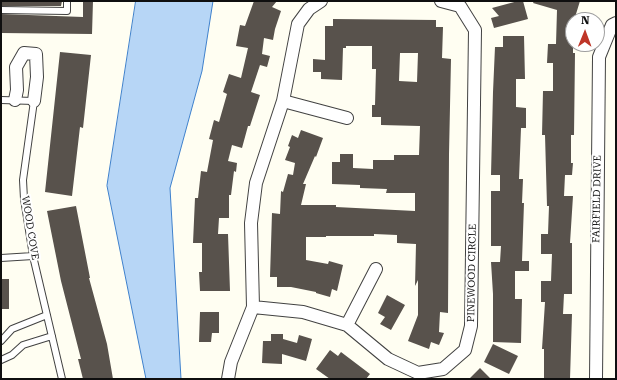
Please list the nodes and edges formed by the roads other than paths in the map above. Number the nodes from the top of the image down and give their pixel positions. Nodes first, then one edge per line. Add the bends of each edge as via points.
1 (67, 1) edge
2 (321, 1) edge
3 (441, 1) edge
4 (1, 10) edge
5 (616, 23) edge
6 (1, 100) edge
7 (15, 100) junction
8 (282, 100) junction
9 (34, 101) junction
10 (347, 118) dead end
11 (33, 256) junction
12 (1, 258) edge
13 (376, 269) dead end
14 (253, 307) junction
15 (47, 315) junction
16 (347, 325) junction
17 (52, 336) junction
18 (1, 341) edge
19 (1, 360) edge
20 (61, 378) edge
21 (228, 379) edge
22 (596, 379) edge

1 - 4 lane via 67,11
2 - 8 street via 309,9 298,24
3 - 16 street, PINEWOOD CIRCLE via 460,6 475,30 471,326 465,350 443,369 418,373 388,359
5 - 22 street, FAIRFIELD DRIVE via 612,26 599,57
6 - 7 lane
7 - 9 lane
7 - 9 street, WOOD COVE via 16,67 24,53 36,54
8 - 10 street
8 - 14 street via 256,184 251,223
9 - 11 lane, WOOD COVE via 23,180
11 - 12 lane
11 - 15 lane, WOOD COVE
13 - 16 street
14 - 16 street, PINEWOOD CIRCLE via 303,312
14 - 21 street via 231,362
15 - 17 lane, WOOD COVE
15 - 18 lane via 12,330
17 - 19 lane via 23,344 12,355
17 - 20 lane, WOOD COVE

